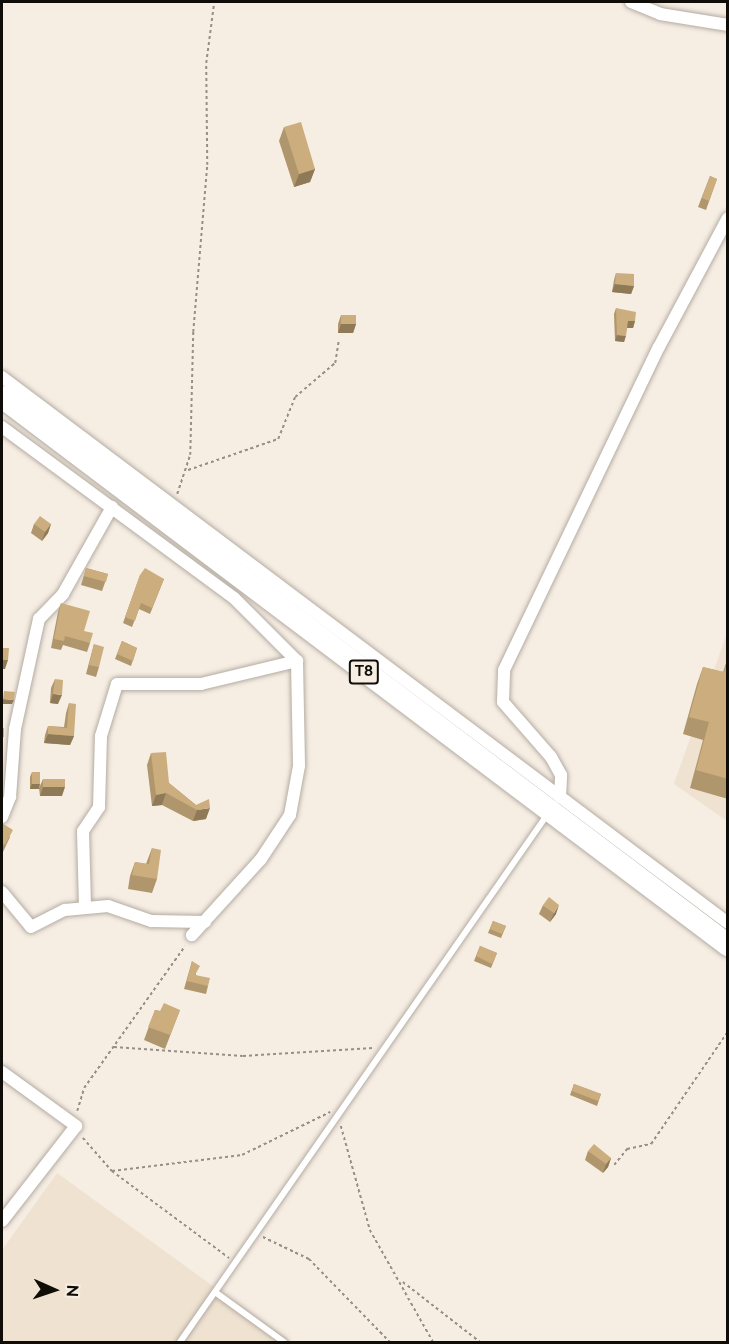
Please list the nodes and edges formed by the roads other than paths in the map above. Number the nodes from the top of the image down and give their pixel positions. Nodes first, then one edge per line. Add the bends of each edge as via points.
1 (635, 3) edge
2 (728, 25) edge
3 (728, 218) edge
4 (2, 376) edge
5 (2, 397) edge
6 (2, 427) edge
7 (112, 507) junction
8 (297, 661) junction
9 (558, 801) junction
10 (2, 817) edge
11 (2, 892) edge
12 (85, 907) junction
13 (204, 922) junction
14 (728, 922) edge
15 (192, 935) road end
16 (728, 945) edge
17 (2, 1072) edge
18 (2, 1221) edge
19 (215, 1292) junction
20 (180, 1342) edge
21 (284, 1342) edge

1 - 2 street
3 - 9 street via 659,347 504,670 503,702 551,757
4 - 9 street
5 - 9 highway, T8 via 333,650
6 - 7 street
7 - 8 street via 234,598
7 - 10 street via 63,594 39,619 15,729 8,804
8 - 12 street via 201,684 117,684 101,736 99,807 83,831 89,877
8 - 13 street via 299,766 290,815 261,859
9 - 14 street
9 - 16 highway, T8
9 - 19 lane via 381,1047
11 - 12 street via 31,927
12 - 13 street via 122,907 151,921
13 - 15 street
17 - 18 street via 76,1126
19 - 20 lane
19 - 21 lane

